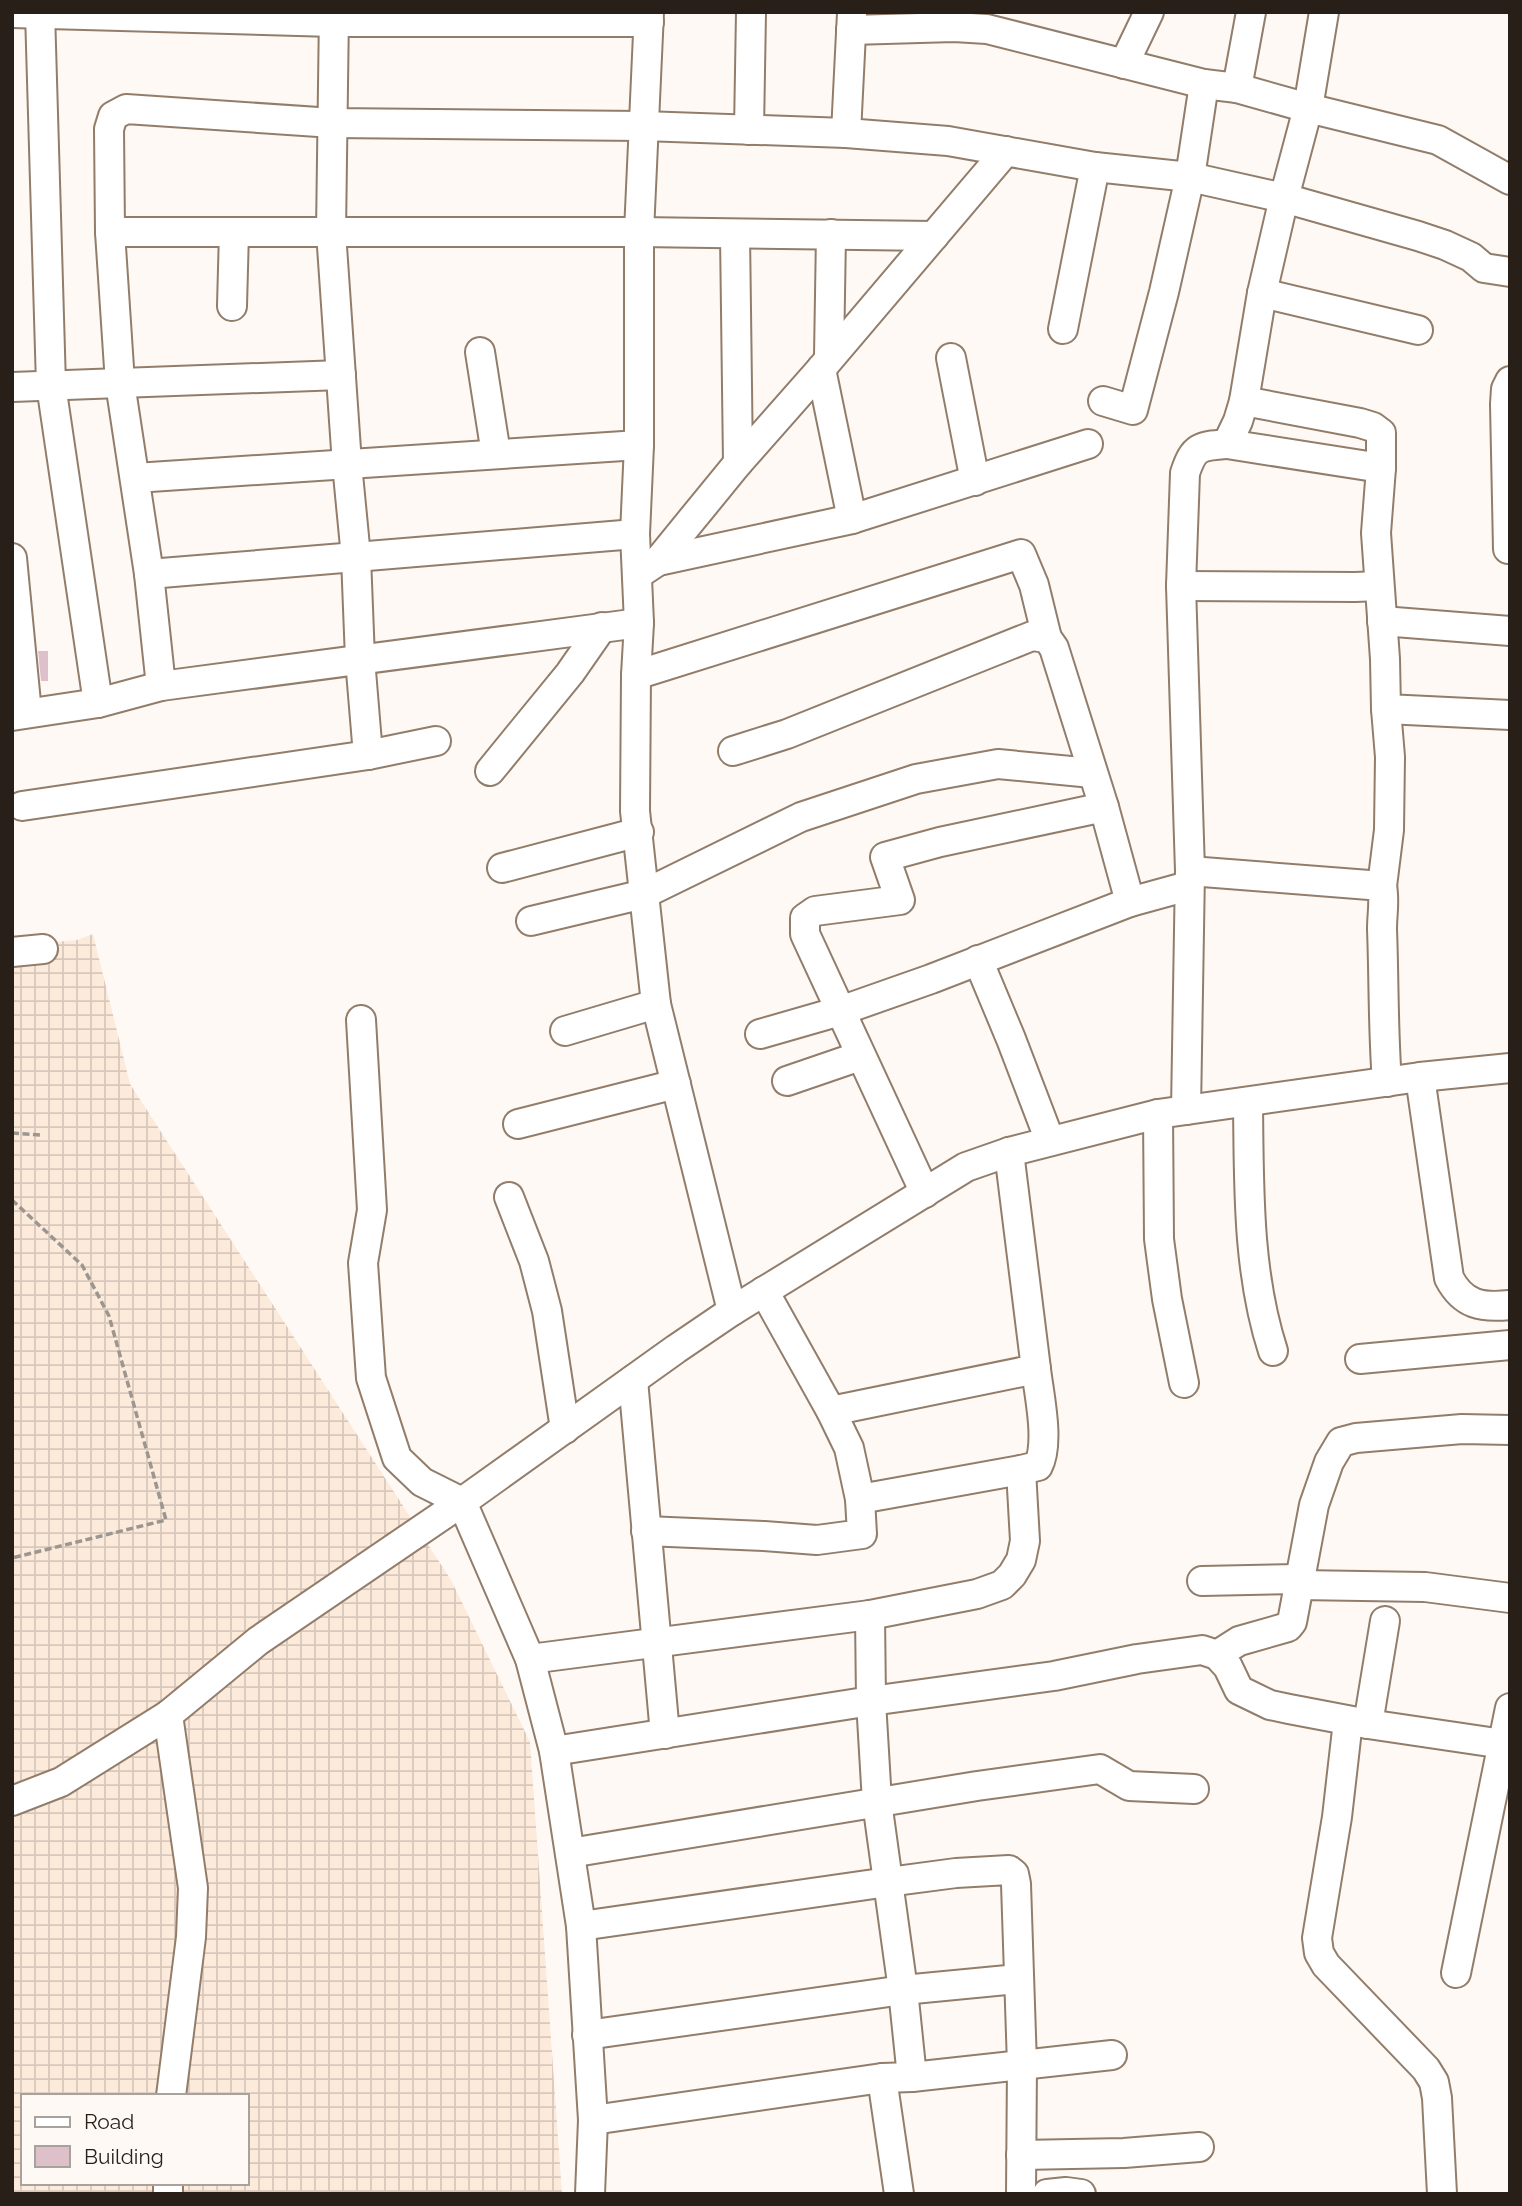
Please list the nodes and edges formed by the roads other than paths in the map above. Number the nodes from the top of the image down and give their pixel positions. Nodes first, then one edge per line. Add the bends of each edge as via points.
1 (751, 12) edge
2 (1149, 12) edge
3 (1251, 12) edge
4 (1324, 12) edge
5 (12, 13) edge
6 (40, 13) edge
7 (334, 17) edge
8 (649, 17) edge
9 (852, 21) edge
10 (1124, 64) junction
11 (1204, 84) junction
12 (1237, 88) junction
13 (1308, 108) junction
14 (333, 123) junction
15 (643, 126) junction
16 (749, 130) junction
17 (846, 133) junction
18 (1006, 151) junction
19 (1095, 167) junction
20 (1190, 177) junction
21 (1510, 180) edge
22 (1284, 198) junction
23 (110, 232) junction
24 (234, 232) junction
25 (331, 232) junction
26 (639, 232) junction
27 (735, 234) junction
28 (831, 234) junction
29 (934, 236) junction
30 (1510, 272) edge
31 (1262, 293) junction
32 (232, 306) dead end
33 (1063, 330) dead end
34 (1418, 330) dead end
35 (480, 352) dead end
36 (951, 358) dead end
37 (825, 363) junction
38 (341, 375) junction
39 (1510, 381) edge
40 (120, 383) junction
41 (51, 385) junction
42 (12, 387) edge
43 (1103, 401) dead end
44 (1244, 401) junction
45 (639, 444) junction
46 (1088, 444) dead end
47 (1227, 444) junction
48 (496, 454) junction
49 (738, 463) junction
50 (348, 464) junction
51 (1381, 468) junction
52 (135, 478) junction
53 (975, 481) junction
54 (852, 519) junction
55 (635, 534) junction
56 (1508, 549) dead end
57 (356, 557) junction
58 (12, 558) edge
59 (648, 568) junction
60 (149, 574) junction
61 (1181, 586) junction
62 (1380, 586) junction
63 (1382, 621) junction
64 (639, 622) junction
65 (602, 627) junction
66 (1510, 631) edge
67 (1047, 638) junction
68 (360, 659) junction
69 (636, 674) junction
70 (161, 686) junction
71 (98, 703) junction
72 (1386, 709) junction
73 (20, 714) edge
74 (1510, 715) edge
75 (436, 741) dead end
76 (733, 751) dead end
77 (368, 755) junction
78 (490, 771) dead end
79 (1092, 772) junction
80 (22, 806) dead end
81 (1104, 807) junction
82 (639, 832) junction
83 (502, 868) dead end
84 (1189, 879) junction
85 (1382, 886) junction
86 (644, 894) junction
87 (1130, 902) junction
88 (531, 921) dead end
89 (43, 948) dead end
90 (12, 952) edge
91 (978, 960) junction
92 (656, 1004) junction
93 (840, 1011) junction
94 (361, 1020) dead end
95 (565, 1031) dead end
96 (760, 1034) dead end
97 (860, 1056) junction
98 (1510, 1068) edge
99 (1420, 1077) junction
100 (787, 1081) dead end
101 (1387, 1082) junction
102 (676, 1084) junction
103 (1248, 1102) junction
104 (1186, 1110) junction
105 (1158, 1114) junction
106 (518, 1124) dead end
107 (1050, 1141) junction
108 (1009, 1152) junction
109 (925, 1193) junction
110 (509, 1197) dead end
111 (764, 1291) junction
112 (1510, 1305) edge
113 (732, 1311) junction
114 (1510, 1345) edge
115 (1273, 1351) dead end
116 (1360, 1359) dead end
117 (1036, 1369) junction
118 (633, 1380) junction
119 (1184, 1383) dead end
120 (831, 1410) junction
121 (565, 1429) junction
122 (1510, 1430) edge
123 (1021, 1471) junction
124 (860, 1499) junction
125 (461, 1502) junction
126 (646, 1531) junction
127 (1202, 1581) dead end
128 (1300, 1582) junction
129 (1510, 1598) edge
130 (870, 1615) junction
131 (1385, 1621) dead end
132 (656, 1643) junction
133 (1217, 1655) junction
134 (530, 1659) junction
135 (870, 1701) junction
136 (1510, 1708) edge
137 (168, 1715) junction
138 (1358, 1723) junction
139 (665, 1734) junction
140 (1506, 1744) edge
141 (554, 1751) junction
142 (1194, 1789) dead end
143 (12, 1801) edge
144 (877, 1802) junction
145 (570, 1853) junction
146 (888, 1882) junction
147 (581, 1926) junction
148 (1456, 1973) dead end
149 (1018, 1979) junction
150 (903, 1990) junction
151 (587, 2035) junction
152 (1112, 2055) dead end
153 (1022, 2065) junction
154 (912, 2077) junction
155 (882, 2078) junction
156 (171, 2094) edge
157 (593, 2120) junction
158 (1199, 2147) dead end
159 (1021, 2155) junction
160 (590, 2194) edge
161 (899, 2194) edge
162 (1021, 2194) edge
163 (1046, 2194) edge
164 (1081, 2194) edge
165 (1442, 2194) edge

1 - 16 street
2 - 10 street
3 - 12 street
4 - 13 street
5 - 6 street
6 - 7 street
6 - 41 street
7 - 8 street
7 - 14 street
8 - 15 street
9 - 10 street via 987,29
9 - 17 street
10 - 11 street
11 - 12 street
11 - 20 street
12 - 13 street
13 - 21 street via 1438,141
13 - 22 street
14 - 15 street
14 - 23 street via 126,109 113,116 109,128
14 - 25 street
15 - 16 street
15 - 26 street
16 - 17 street
17 - 18 street
18 - 19 street
18 - 29 street
19 - 20 street
19 - 33 street
20 - 22 street
20 - 43 street via 1133,410
22 - 30 street via 1418,236 1471,257 1484,268
22 - 31 street
23 - 24 street
23 - 40 street
24 - 25 street
24 - 32 street
25 - 26 street
25 - 38 street
26 - 27 street
26 - 45 street
27 - 28 street
27 - 49 street
28 - 29 street
28 - 37 street
29 - 37 street
31 - 34 street
31 - 44 street
35 - 48 street
36 - 53 street
37 - 49 street
37 - 54 street
38 - 40 street
38 - 50 street
39 - 56 street via 1505,404
40 - 41 street
40 - 52 street
41 - 42 street
41 - 71 street
44 - 47 street
44 - 51 street via 1373,427 1381,433
45 - 48 street
45 - 55 street
46 - 53 street
47 - 51 street
47 - 61 street via 1205,446 1191,455 1185,473
48 - 50 street
49 - 59 street
50 - 52 street
50 - 57 street
51 - 62 street via 1376,533
52 - 60 street
53 - 54 street
54 - 59 street
55 - 57 street
55 - 59 street
57 - 60 street
57 - 68 street
58 - 73 street
59 - 64 street
60 - 70 street
61 - 62 street
61 - 84 street
62 - 63 street
63 - 66 street
63 - 72 street
64 - 65 street
64 - 69 street
65 - 68 street
65 - 78 street
67 - 69 street via 1021,554
67 - 76 street via 1032,636
67 - 79 street
68 - 70 street
68 - 77 street
69 - 82 street via 635,811
70 - 71 street
71 - 73 street
72 - 74 street
72 - 85 street via 1389,830
75 - 77 street
77 - 80 street
79 - 81 street
79 - 86 street via 999,764 916,779 801,817
81 - 87 street
81 - 93 street via 886,857 900,900 815,911 804,918 805,934
82 - 83 street
82 - 86 street
84 - 85 street
84 - 87 street
84 - 104 street
85 - 101 street
86 - 88 street
86 - 92 street
87 - 91 street
89 - 90 street
91 - 93 street
91 - 107 street
92 - 95 street
92 - 102 street
93 - 96 street
93 - 97 street
94 - 125 street via 372,1210 363,1263 371,1378 397,1458 422,1482
97 - 100 street
97 - 109 street
98 - 99 street
99 - 101 street
99 - 112 street via 1449,1278 1465,1300 1493,1307
101 - 103 street
102 - 106 street
102 - 113 street
103 - 104 street
103 - 115 street via 1257,1289
104 - 105 street
105 - 107 street
105 - 119 street via 1159,1239
107 - 108 street
108 - 109 street via 966,1167
108 - 117 street
109 - 111 street
110 - 121 street via 547,1311
111 - 113 street
111 - 120 street
113 - 118 street
114 - 116 street
117 - 120 street
117 - 123 street via 1043,1457 1038,1466
118 - 121 street
118 - 126 street
120 - 124 street via 849,1448
121 - 125 street
122 - 128 street via 1462,1429 1341,1443 1314,1505
123 - 124 street
123 - 130 street via 1025,1541 1021,1560 1007,1580 978,1594
124 - 126 street via 862,1534 851,1536 817,1541
125 - 134 street
125 - 137 street via 258,1641
126 - 132 street
127 - 128 street
128 - 129 street via 1425,1587
128 - 133 street via 1288,1627 1239,1641
130 - 132 street
130 - 135 street
131 - 138 street
132 - 134 street
132 - 139 street
133 - 135 street via 1202,1650 1181,1652 1054,1676
133 - 138 street via 1238,1690 1250,1696 1270,1705
134 - 141 street
135 - 139 street
135 - 144 street
136 - 140 street
137 - 143 street via 61,1782
137 - 156 street via 193,1888
138 - 140 street
138 - 165 street via 1336,1817 1317,1938 1319,1953 1434,2082
139 - 141 street
140 - 148 street
141 - 145 street
142 - 144 street via 1129,1786 1100,1769
144 - 145 street
144 - 146 street
145 - 147 street
146 - 147 street
146 - 149 street via 1009,1870 1014,1874
146 - 150 street
147 - 151 street
149 - 150 street
149 - 153 street
150 - 151 street
150 - 154 street
151 - 157 street
152 - 153 street
153 - 154 street
153 - 159 street
154 - 155 street
155 - 157 street
155 - 161 street
157 - 160 street
158 - 159 street
159 - 162 street
163 - 164 street

